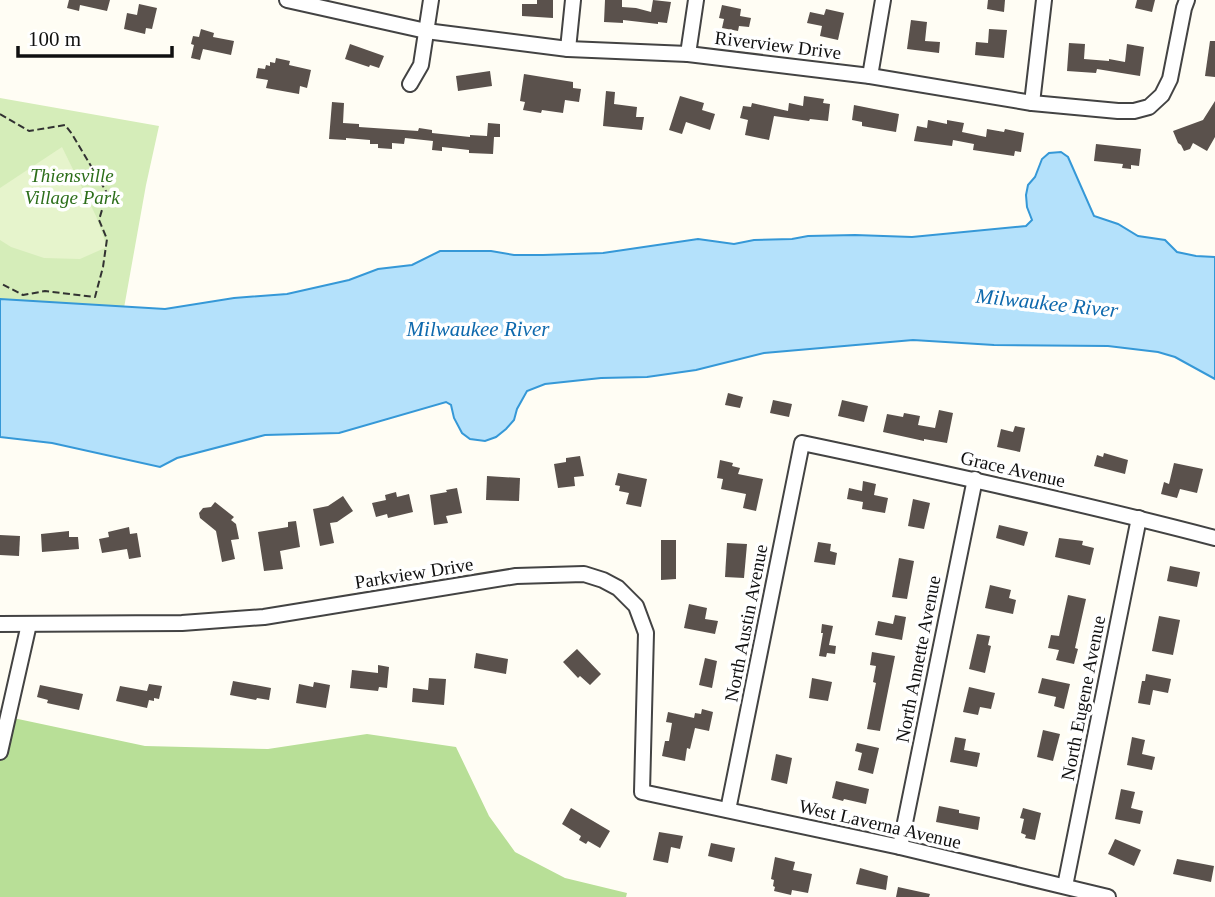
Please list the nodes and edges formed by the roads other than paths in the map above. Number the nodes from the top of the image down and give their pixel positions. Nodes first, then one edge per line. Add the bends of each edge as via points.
1 (287, 0) edge
2 (431, 0) edge
3 (573, 0) edge
4 (696, 0) edge
5 (883, 0) edge
6 (1044, 0) edge
7 (1187, 0) edge
8 (426, 31) junction
9 (568, 49) junction
10 (688, 54) junction
11 (870, 76) junction
12 (410, 84) dead end
13 (1032, 103) junction
14 (802, 443) joint
15 (975, 480) junction
16 (1139, 518) junction
17 (1215, 538) edge
18 (0, 624) edge
19 (29, 624) junction
20 (0, 752) edge
21 (642, 792) joint
22 (728, 810) junction
23 (900, 847) junction
24 (1065, 886) junction
25 (1108, 897) edge

1 - 8 street, Riverview Drive
2 - 8 street
3 - 9 street
4 - 10 street
5 - 11 street
6 - 13 street
7 - 13 street, Riverview Drive via 1170,79 1149,107 1118,111
8 - 9 street, Riverview Drive
8 - 12 street via 421,65
9 - 10 street, Riverview Drive
10 - 11 street, Riverview Drive
11 - 13 street, Riverview Drive
14 - 15 street, Grace Avenue
14 - 22 street, North Austin Avenue
15 - 16 street, Grace Avenue
15 - 23 street, North Annette Avenue
16 - 17 street, Grace Avenue
16 - 24 street, North Eugene Avenue
18 - 19 street, Parkview Drive
19 - 20 street
19 - 21 street, Parkview Drive via 182,623 264,617 516,576 584,574 618,588 636,606 646,633
21 - 22 street, West Laverna Avenue
22 - 23 street, West Laverna Avenue
23 - 24 street, West Laverna Avenue
24 - 25 street, West Laverna Avenue

